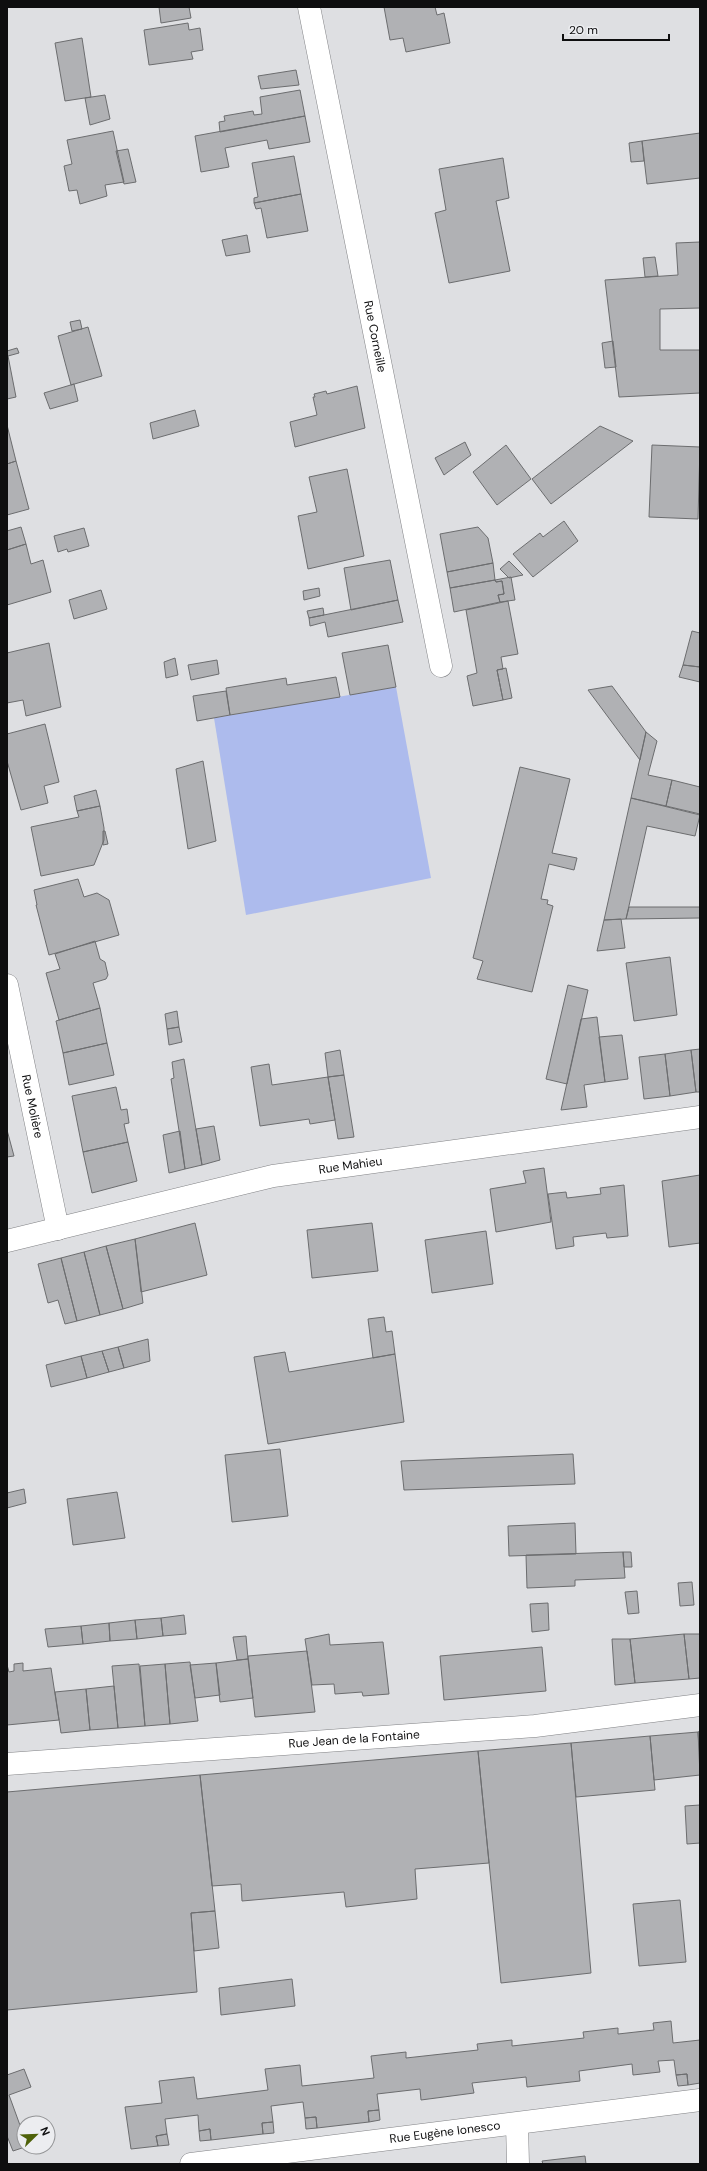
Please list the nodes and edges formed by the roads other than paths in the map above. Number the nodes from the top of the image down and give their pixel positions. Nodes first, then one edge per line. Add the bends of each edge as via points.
1 (309, 7) edge
2 (441, 666) dead end
3 (7, 985) edge
4 (700, 1117) edge
5 (58, 1228) junction
6 (7, 1241) edge
7 (700, 1705) edge
8 (7, 1764) edge
9 (700, 2100) edge
10 (517, 2124) junction
11 (191, 2164) edge
12 (518, 2164) edge

1 - 2 street, Rue Corneille
3 - 5 street, Rue Molière
4 - 5 street, Rue Mahieu via 273,1176
5 - 6 street, Rue Mahieu
7 - 8 street, Rue Jean de la Fontaine via 535,1726
9 - 10 street, Rue Eugène Ionesco
10 - 11 street, Rue Eugène Ionesco
10 - 12 street

